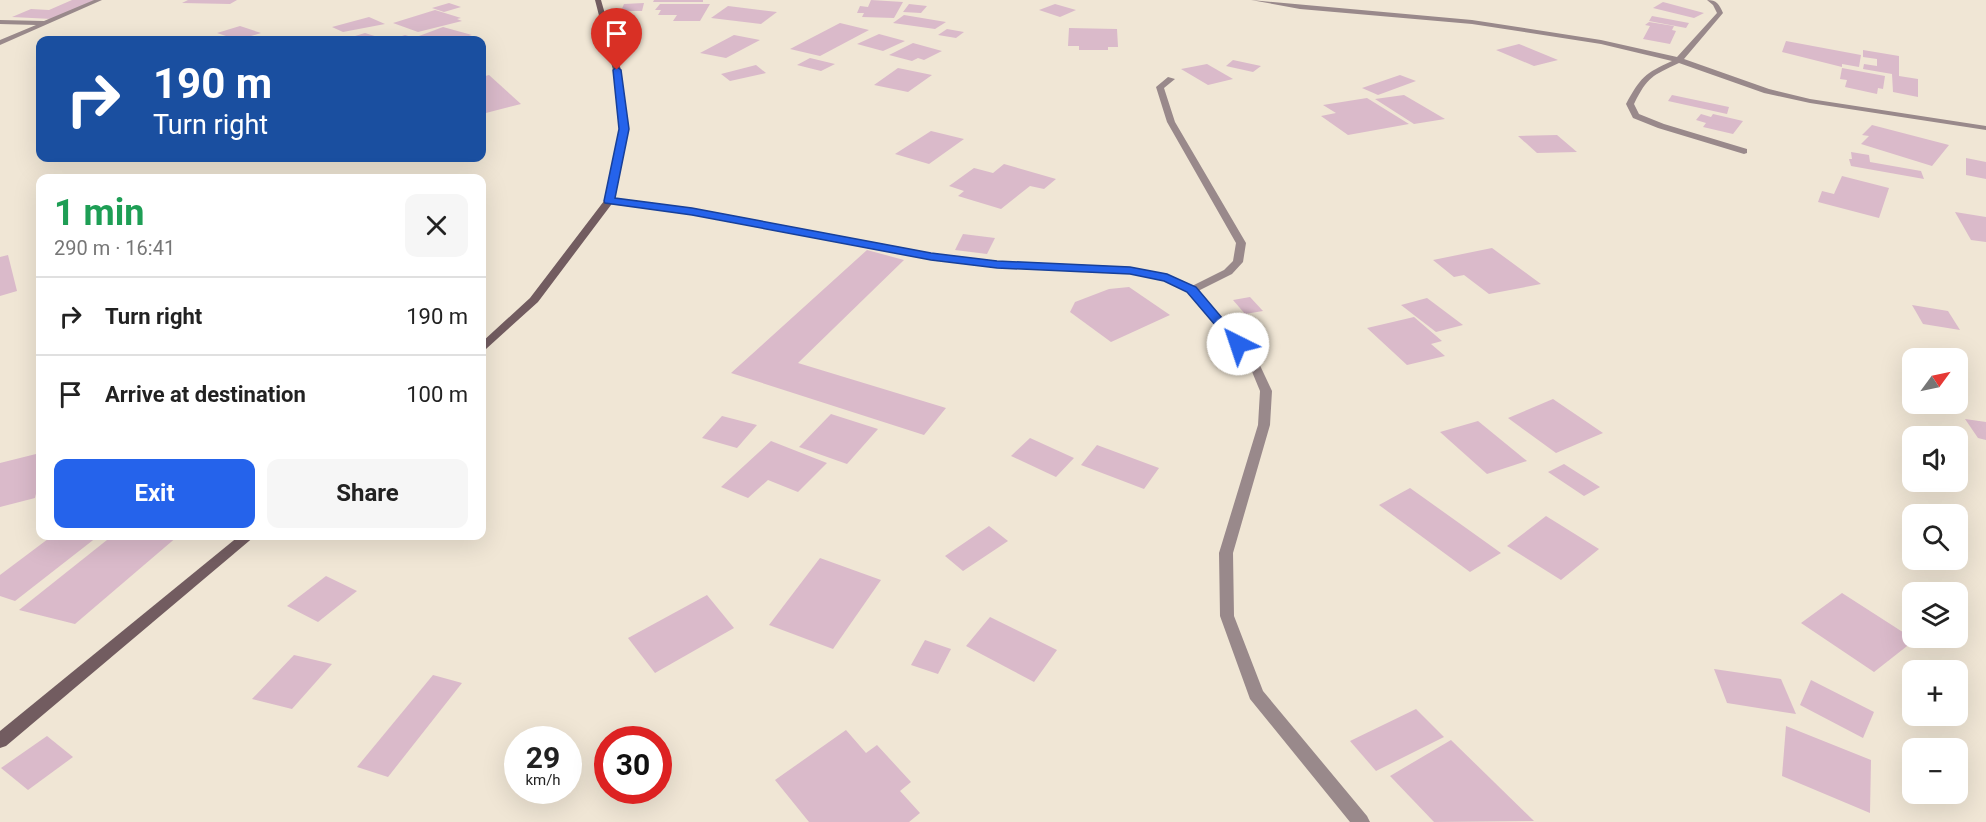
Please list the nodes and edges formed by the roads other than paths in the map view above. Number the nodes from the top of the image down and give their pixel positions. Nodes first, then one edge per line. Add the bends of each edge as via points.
1 (99, 0) edge
2 (598, 0) edge
3 (1254, 0) edge
4 (1710, 0) edge
5 (0, 22) edge
6 (47, 23) junction
7 (0, 44) edge
8 (1679, 60) junction
9 (1170, 79) dead end
10 (1986, 128) edge
11 (1744, 151) dead end
12 (609, 201) junction
13 (1192, 290) junction
14 (486, 343) edge
15 (243, 540) edge
16 (0, 741) edge
17 (1361, 822) edge

1 - 6 street
2 - 12 main road via 617,70 624,129
3 - 8 street via 1472,22 1601,42
4 - 8 street via 1720,13
5 - 6 street
6 - 7 street
8 - 10 street via 1767,91 1810,101
8 - 11 street via 1650,74 1639,87 1630,104 1636,117
9 - 13 street via 1160,87 1171,122 1241,243 1238,262 1228,272
12 - 13 street via 692,211 931,256 997,264 1130,270 1167,278
12 - 14 main road via 534,300
13 - 17 street via 1253,361 1266,391 1264,425 1226,553 1227,616 1256,694
15 - 16 main road

